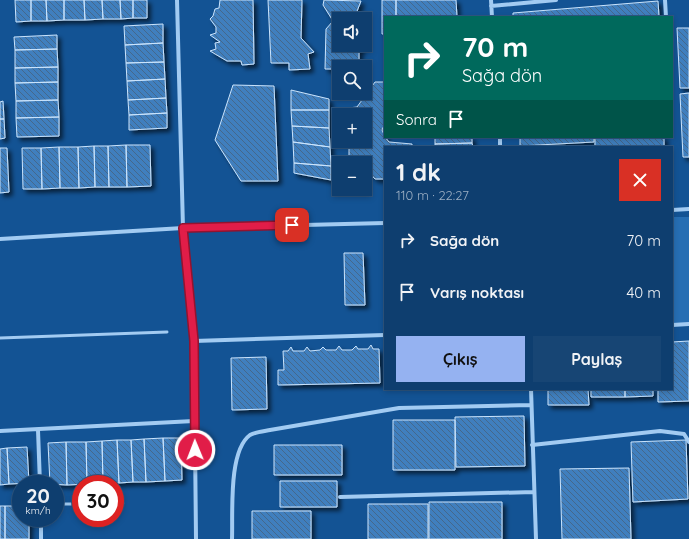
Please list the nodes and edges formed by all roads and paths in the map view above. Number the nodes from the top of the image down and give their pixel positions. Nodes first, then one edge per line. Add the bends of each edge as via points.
1 (177, 0) edge
2 (491, 0) edge
3 (556, 0) edge
4 (665, 0) edge
5 (491, 6) junction
6 (492, 16) edge
7 (666, 16) edge
8 (689, 209) edge
9 (673, 210) edge
10 (384, 223) edge
11 (183, 228) junction
12 (0, 239) edge
13 (673, 324) edge
14 (689, 324) edge
15 (167, 332) dead end
16 (384, 335) edge
17 (0, 338) edge
18 (194, 341) junction
19 (531, 390) edge
20 (532, 405) junction
21 (194, 420) junction
22 (38, 430) junction
23 (0, 431) edge
24 (689, 442) edge
25 (532, 445) junction
26 (40, 475) edge
27 (534, 492) junction
28 (340, 497) dead end
29 (41, 527) edge
30 (41, 539) edge
31 (196, 539) edge
32 (232, 539) edge
33 (536, 539) edge

1 - 11 street
2 - 5 street
3 - 5 street
4 - 7 street
5 - 6 street
8 - 9 street
10 - 11 street
11 - 12 street
11 - 18 street
13 - 14 street
15 - 17 lane
16 - 18 street
18 - 21 street
19 - 20 street
20 - 25 street
20 - 32 street via 399,408 250,435 240,448 235,464
21 - 22 street
21 - 31 street
22 - 23 street
22 - 26 street
24 - 25 street via 684,434 660,431
25 - 27 street
27 - 28 street
27 - 33 street
29 - 30 street

